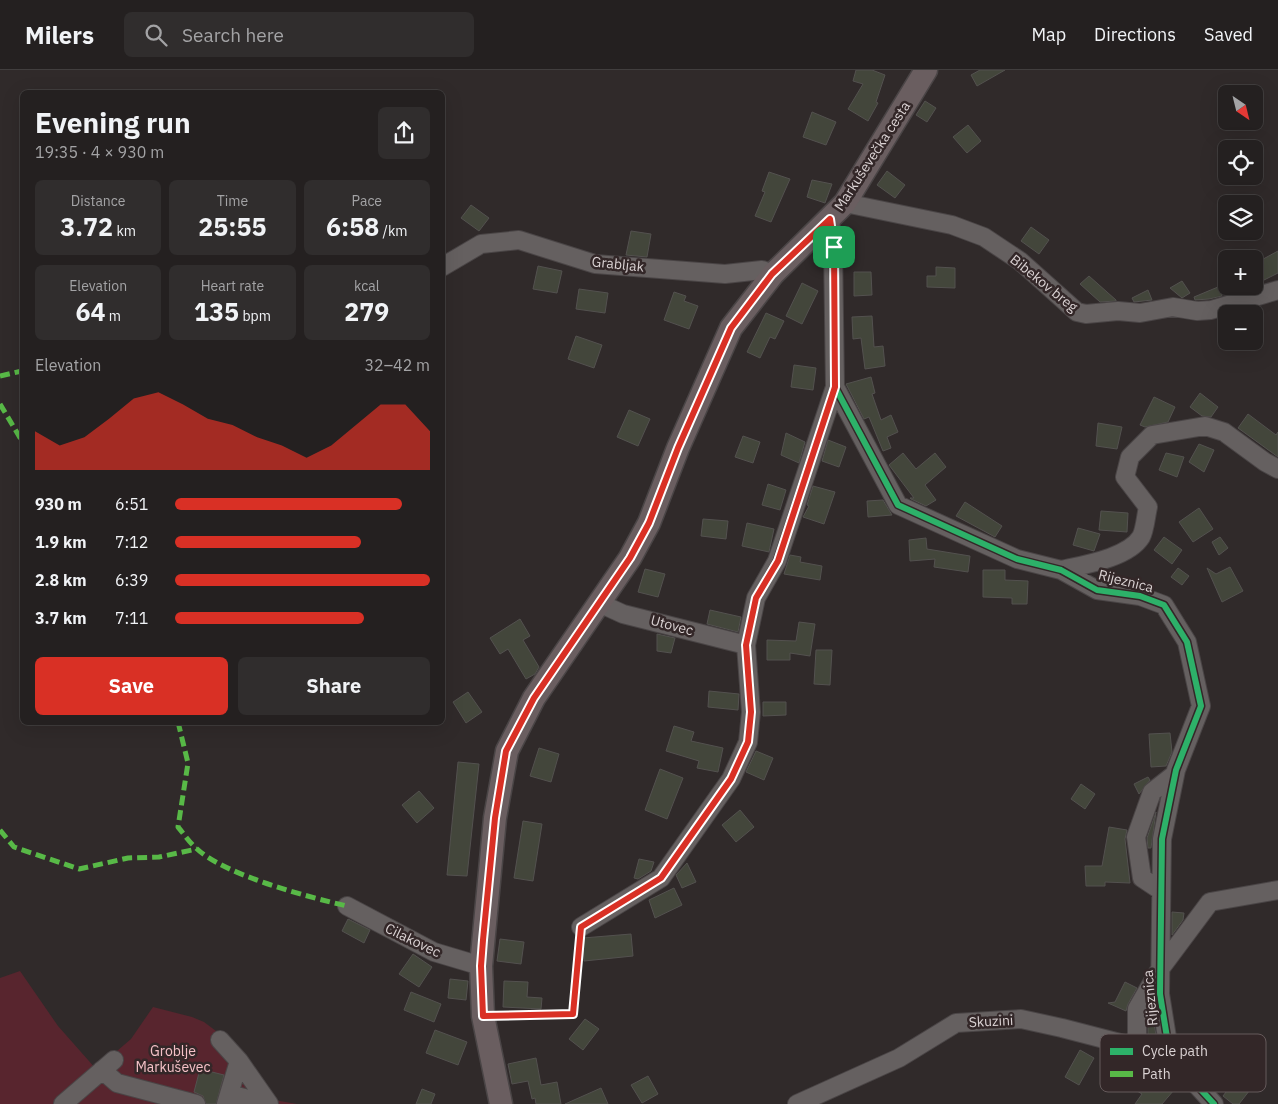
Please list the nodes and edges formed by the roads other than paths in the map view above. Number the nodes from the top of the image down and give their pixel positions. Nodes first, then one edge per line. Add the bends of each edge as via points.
1 (926, 70) edge
2 (838, 211) junction
3 (445, 265) edge
4 (772, 274) junction
5 (1278, 290) edge
6 (835, 387) junction
7 (1278, 468) edge
8 (1061, 570) junction
9 (599, 603) junction
10 (746, 645) junction
11 (1175, 774) junction
12 (1160, 890) junction
13 (1278, 890) edge
14 (347, 906) dead end
15 (581, 927) road end
16 (481, 966) junction
17 (1160, 969) junction
18 (1137, 1034) edge
19 (1166, 1034) edge
20 (1100, 1038) edge
21 (220, 1040) dead end
22 (239, 1061) junction
23 (1198, 1092) edge
24 (1201, 1092) edge
25 (227, 1099) edge
26 (63, 1104) edge
27 (196, 1104) edge
28 (268, 1104) edge
29 (501, 1104) edge
30 (797, 1104) edge
31 (1205, 1104) edge
32 (1214, 1104) edge

1 - 2 main road, Markuševečka cesta
2 - 4 main road, Markuševečka cesta
2 - 5 street, Bibekov breg via 952,225 984,237 1020,261 1077,312 1086,314 1140,313 1173,307 1211,310
2 - 6 street, Rijeznica via 834,247
3 - 4 street, Grabljak via 481,244 519,240 595,264 725,274 762,270
4 - 9 main road, Markuševečka cesta via 731,328 649,523
6 - 8 street, Rijeznica via 898,505 1017,559
6 - 10 street via 778,561 756,598
7 - 8 street via 1224,432 1205,426 1152,436 1130,457 1125,477 1148,506 1141,537 1122,553
8 - 11 street, Rijeznica via 1097,590 1140,596 1164,605 1187,642 1201,706
9 - 10 street, Utovec via 623,614
9 - 16 main road, Markuševečka cesta via 534,698 506,751 495,818
10 - 15 street via 751,712 748,742 731,779 661,878
11 - 12 street, Rijeznica via 1162,839
11 - 12 street via 1152,792 1136,837 1142,878
12 - 17 street, Rijeznica
13 - 17 street via 1210,902
14 - 16 street, Cilakovec via 434,952
16 - 29 main road, Markuševečka cesta via 483,1016
17 - 18 street via 1137,1009
17 - 19 street, Rijeznica
20 - 30 street, Skuzini via 1021,1019 956,1022 898,1058
21 - 22 street
22 - 25 street
22 - 28 street
23 - 31 street
24 - 32 street
25 - 28 street
26 - 27 street via 108,1065 117,1083

